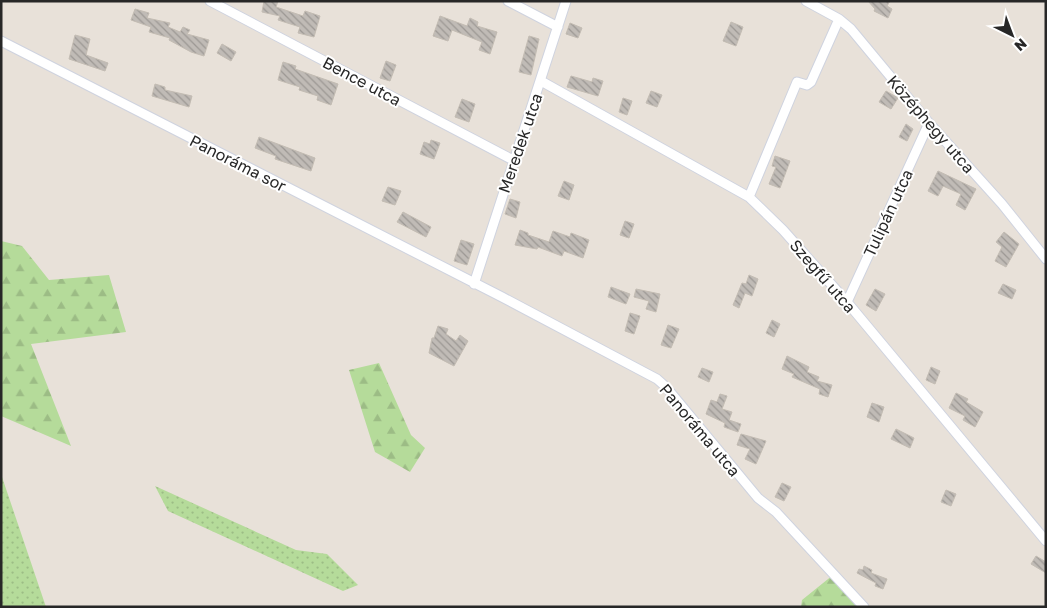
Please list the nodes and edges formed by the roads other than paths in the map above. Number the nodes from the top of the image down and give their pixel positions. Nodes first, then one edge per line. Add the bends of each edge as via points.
1 (210, 1) edge
2 (508, 1) edge
3 (566, 1) edge
4 (806, 1) edge
5 (839, 19) junction
6 (558, 27) junction
7 (1, 41) edge
8 (541, 81) junction
9 (929, 124) junction
10 (513, 160) junction
11 (749, 197) junction
12 (1046, 259) edge
13 (474, 284) junction
14 (847, 302) junction
15 (1046, 541) edge
16 (864, 607) edge

1 - 10 street, Bence utca
2 - 6 street
3 - 6 street, Meredek utca
4 - 5 street, Középhegy utca
5 - 9 street, Középhegy utca
5 - 11 street via 811,82 807,85 797,82
6 - 8 street, Meredek utca
7 - 13 street, Panoráma sor
8 - 10 street, Meredek utca
8 - 11 street, Szegfű utca
9 - 12 street, Középhegy utca via 1002,204
9 - 14 street, Tulipán utca
10 - 13 street, Meredek utca
11 - 14 street, Szegfű utca
13 - 16 street, Panoráma utca via 657,379 758,498 776,512
14 - 15 street, Szegfű utca

